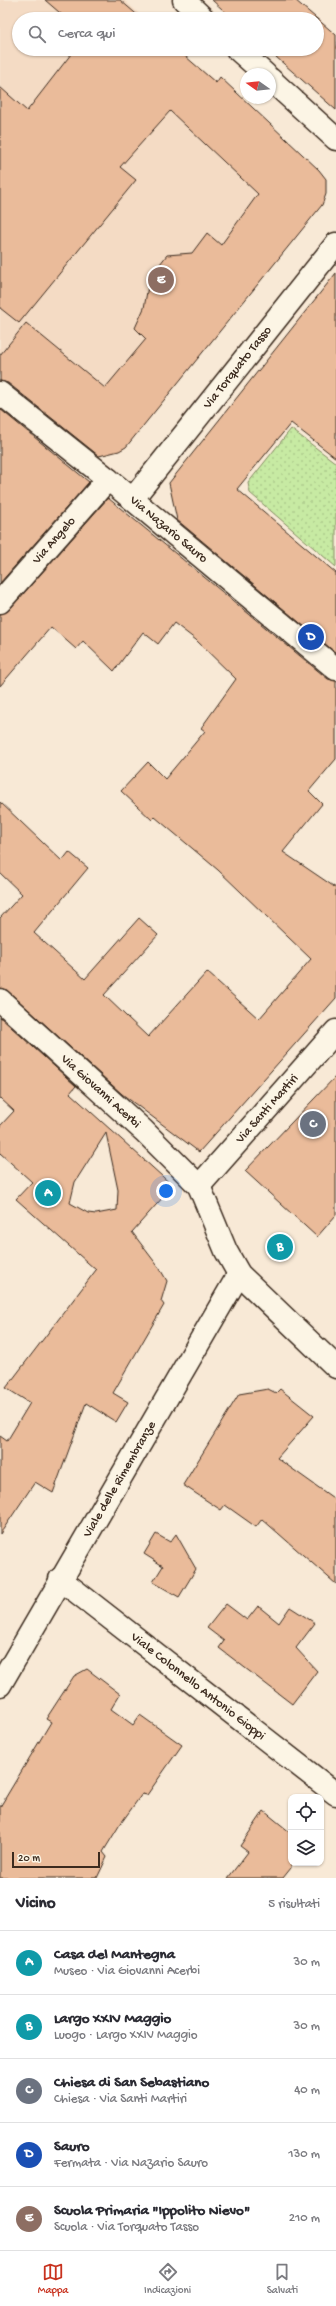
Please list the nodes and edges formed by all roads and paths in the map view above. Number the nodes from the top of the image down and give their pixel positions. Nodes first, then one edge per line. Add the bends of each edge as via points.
1 (184, 0) edge
2 (197, 12) edge
3 (245, 56) edge
4 (258, 68) edge
5 (276, 84) edge
6 (336, 139) edge
7 (336, 244) edge
8 (0, 393) edge
9 (108, 479) junction
10 (139, 491) dead end
11 (0, 602) edge
12 (336, 669) edge
13 (0, 1000) edge
14 (336, 1031) edge
15 (198, 1186) junction
16 (240, 1274) junction
17 (336, 1366) edge
18 (60, 1579) junction
19 (0, 1685) edge
20 (336, 1794) edge

1 - 2 street
3 - 4 street
5 - 6 street
7 - 10 street, Via Torquato Tasso
8 - 9 street, Via Nazario Sauro
9 - 11 street, Via Angelo
9 - 12 street, Via Nazario Sauro
13 - 15 street, Via Giovanni Acerbi via 144,1131
14 - 15 street, Via Santi Martiri
15 - 16 street via 226,1251
16 - 17 street
16 - 18 street, Viale delle Rimembranze
18 - 19 street, Viale delle Rimembranze
18 - 20 street, Viale Colonnello Antonio Gioppi

